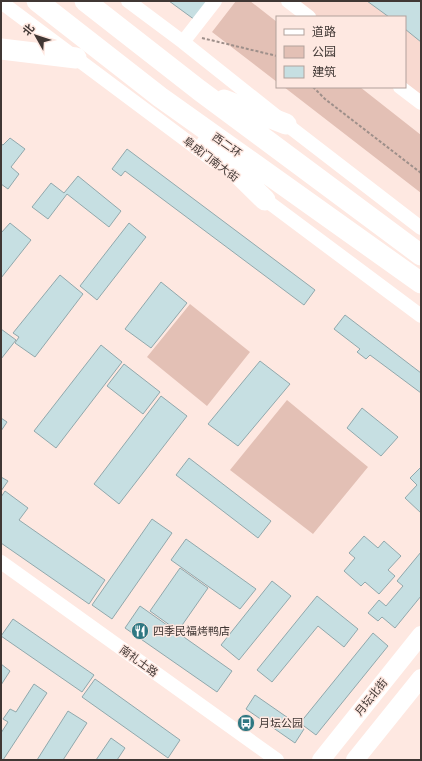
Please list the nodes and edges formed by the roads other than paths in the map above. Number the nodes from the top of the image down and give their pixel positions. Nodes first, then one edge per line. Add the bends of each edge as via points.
1 (37, 1) edge
2 (85, 1) edge
3 (128, 1) edge
4 (215, 1) edge
5 (288, 1) edge
6 (1, 2) edge
7 (308, 16) edge
8 (187, 36) junction
9 (1, 49) edge
10 (76, 58) junction
11 (401, 88) edge
12 (199, 90) junction
13 (160, 97) junction
14 (421, 103) edge
15 (286, 124) junction
16 (265, 200) junction
17 (421, 228) edge
18 (421, 255) edge
19 (421, 283) edge
20 (421, 316) edge
21 (1, 562) edge
22 (421, 635) edge
23 (421, 678) edge
24 (277, 760) edge
25 (321, 760) edge
26 (355, 760) edge

1 - 13 highway, 西二环
2 - 12 highway
3 - 8 street
4 - 8 street
5 - 7 street
6 - 10 street, 阜成门南大街
8 - 15 street
9 - 10 highway
10 - 16 street, 阜成门南大街
11 - 14 street
12 - 15 highway
12 - 18 highway
13 - 16 highway
13 - 19 highway, 西二环
15 - 17 street
16 - 20 street, 阜成门南大街
21 - 24 street, 南礼士路
22 - 25 main road, 月坛北街
23 - 26 main road

